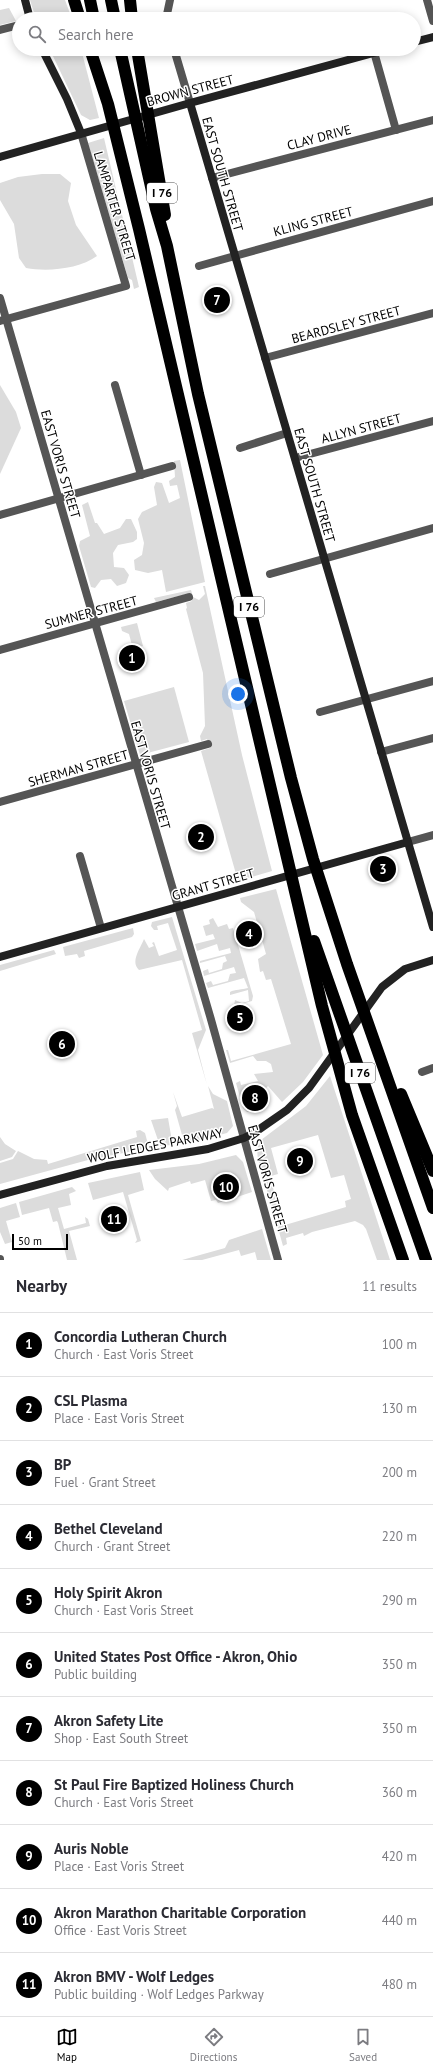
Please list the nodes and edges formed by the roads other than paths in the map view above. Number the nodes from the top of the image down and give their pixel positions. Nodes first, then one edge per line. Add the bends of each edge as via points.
1 (25, 0) edge
2 (74, 0) edge
3 (90, 0) edge
4 (111, 0) edge
5 (170, 0) edge
6 (427, 0) edge
7 (28, 12) edge
8 (78, 12) edge
9 (93, 12) edge
10 (114, 12) edge
11 (167, 12) edge
12 (433, 22) edge
13 (12, 27) edge
14 (0, 30) edge
15 (433, 37) edge
16 (421, 40) edge
17 (45, 56) edge
18 (92, 56) edge
19 (100, 56) edge
20 (122, 56) edge
21 (138, 56) edge
22 (176, 56) edge
23 (359, 56) edge
24 (375, 56) edge
25 (190, 102) junction
26 (108, 104) junction
27 (433, 120) edge
28 (396, 130) junction
29 (81, 133) junction
30 (148, 143) junction
31 (0, 157) edge
32 (212, 178) junction
33 (433, 201) edge
34 (235, 255) junction
35 (199, 266) dead end
36 (0, 298) edge
37 (433, 314) edge
38 (3, 320) edge
39 (266, 358) junction
40 (115, 385) dead end
41 (433, 422) edge
42 (287, 433) junction
43 (240, 448) dead end
44 (295, 458) junction
45 (172, 466) dead end
46 (141, 475) junction
47 (58, 498) junction
48 (0, 515) edge
49 (433, 528) edge
50 (323, 559) junction
51 (270, 574) dead end
52 (189, 597) dead end
53 (95, 623) junction
54 (0, 650) edge
55 (433, 680) edge
56 (366, 699) junction
57 (320, 712) dead end
58 (433, 738) edge
59 (208, 744) dead end
60 (381, 752) junction
61 (136, 764) junction
62 (0, 802) edge
63 (433, 834) edge
64 (408, 842) junction
65 (80, 856) dead end
66 (294, 885) junction
67 (177, 907) junction
68 (433, 927) edge
69 (101, 928) junction
70 (0, 957) edge
71 (433, 960) edge
72 (347, 964) junction
73 (433, 1068) edge
74 (422, 1072) dead end
75 (244, 1138) junction
76 (433, 1171) edge
77 (0, 1195) edge
78 (382, 1201) junction
79 (431, 1203) edge
80 (278, 1260) edge
81 (399, 1260) edge
82 (403, 1260) edge
83 (426, 1260) edge

1 - 7 main road
2 - 8 highway
3 - 9 highway
4 - 10 highway
5 - 11 street
6 - 12 street
13 - 14 street
15 - 16 main road
17 - 29 main road
18 - 26 highway
19 - 26 highway, I 76
20 - 30 highway via 131,97
21 - 30 highway, I 76 via 145,94
22 - 25 street, EAST SOUTH STREET
23 - 25 main road, BROWN STREET
24 - 28 street
25 - 29 main road, BROWN STREET
25 - 32 main road, EAST SOUTH STREET
26 - 66 highway, I 76
27 - 28 street, CLAY DRIVE
28 - 32 street, CLAY DRIVE
29 - 31 main road, BROWN STREET
29 - 38 street, LAMPARTER STREET via 126,286
30 - 72 highway, I 76 via 164,207 167,246 198,394 278,728 313,859
32 - 34 main road, EAST SOUTH STREET
33 - 34 street, KLING STREET
34 - 35 street, KLING STREET
34 - 39 main road, EAST SOUTH STREET
36 - 38 street, EAST VORIS STREET
37 - 39 street, BEARDSLEY STREET
38 - 47 street, EAST VORIS STREET
39 - 42 main road, EAST SOUTH STREET
40 - 46 street
41 - 44 street, ALLYN STREET
42 - 43 street
42 - 44 main road, EAST SOUTH STREET
44 - 50 main road, EAST SOUTH STREET
45 - 46 street
46 - 47 street
47 - 48 street
47 - 53 street, EAST VORIS STREET
49 - 50 street
50 - 51 street
50 - 56 main road, EAST SOUTH STREET
52 - 53 street, SUMNER STREET
53 - 54 street, SUMNER STREET
53 - 61 street, EAST VORIS STREET
55 - 56 street
56 - 57 street
56 - 60 main road, EAST SOUTH STREET
58 - 60 street
59 - 61 street, SHERMAN STREET
60 - 64 main road, EAST SOUTH STREET
61 - 62 street, SHERMAN STREET
61 - 67 street, EAST VORIS STREET
63 - 64 street, GRANT STREET
64 - 67 main road, GRANT STREET
64 - 68 main road, EAST SOUTH STREET
65 - 69 street
66 - 78 highway via 342,1084
66 - 83 highway, I 76
67 - 69 main road, GRANT STREET
67 - 75 street, EAST VORIS STREET
69 - 70 main road, GRANT STREET
71 - 75 main road, WOLF LEDGES PARKWAY via 405,969 382,987 321,1074 287,1110
72 - 76 highway
72 - 79 highway, I 76
73 - 74 street
75 - 77 main road, WOLF LEDGES PARKWAY via 196,1152 107,1166
75 - 80 street, EAST VORIS STREET
78 - 81 highway
78 - 82 highway

